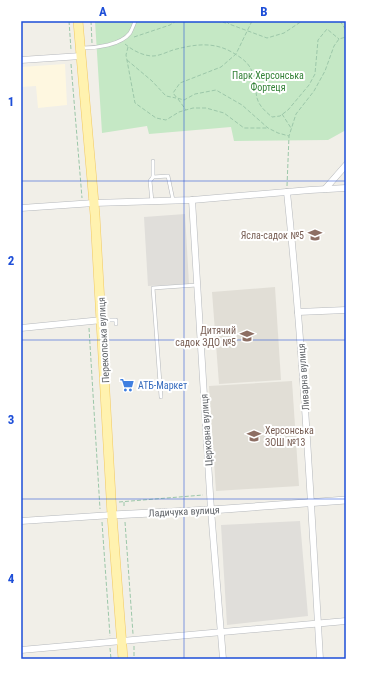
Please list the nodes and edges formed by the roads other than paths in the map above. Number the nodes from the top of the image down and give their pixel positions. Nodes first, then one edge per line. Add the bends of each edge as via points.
1 (78, 21) edge
2 (135, 21) edge
3 (81, 52) junction
4 (21, 60) edge
5 (153, 161) dead end
6 (346, 165) edge
7 (153, 177) junction
8 (346, 188) edge
9 (326, 189) junction
10 (287, 192) junction
11 (192, 200) junction
12 (173, 201) junction
13 (152, 202) junction
14 (94, 203) junction
15 (21, 208) edge
16 (196, 285) junction
17 (346, 310) edge
18 (298, 312) junction
19 (102, 320) junction
20 (116, 324) dead end
21 (21, 328) edge
22 (160, 397) dead end
23 (346, 500) edge
24 (311, 503) junction
25 (211, 510) junction
26 (112, 515) junction
27 (21, 521) edge
28 (346, 621) edge
29 (318, 623) junction
30 (221, 632) junction
31 (122, 642) junction
32 (21, 650) edge
33 (123, 659) edge
34 (223, 659) edge
35 (320, 659) edge

1 - 3 main road, Перекопська вулиця
2 - 3 lane via 130,33 120,41
3 - 4 street via 71,57
3 - 14 main road, Перекопська вулиця
5 - 7 lane
6 - 9 street
7 - 12 lane via 168,176
7 - 13 lane via 150,181
8 - 9 street
9 - 10 street
10 - 11 street
10 - 18 street, Ливарна вулиця
11 - 12 street
11 - 16 street, Церковна вулиця
12 - 13 street
13 - 14 street
14 - 15 street
14 - 19 main road, Перекопська вулиця
16 - 22 lane via 153,288
16 - 25 street, Церковна вулиця
17 - 18 street
18 - 24 street, Ливарна вулиця
19 - 20 lane via 116,320
19 - 21 street
19 - 26 main road, Перекопська вулиця
23 - 24 street, Ладичука вулиця
24 - 25 street, Ладичука вулиця
24 - 29 street, Ливарна вулиця
25 - 26 street, Ладичука вулиця
25 - 30 street, Церковна вулиця
26 - 27 street, Ладичука вулиця
26 - 31 main road, Перекопська вулиця
28 - 29 street
29 - 30 street
29 - 35 street, Ливарна вулиця
30 - 31 street
30 - 34 street, Церковна вулиця
31 - 32 street
31 - 33 main road, Перекопська вулиця

